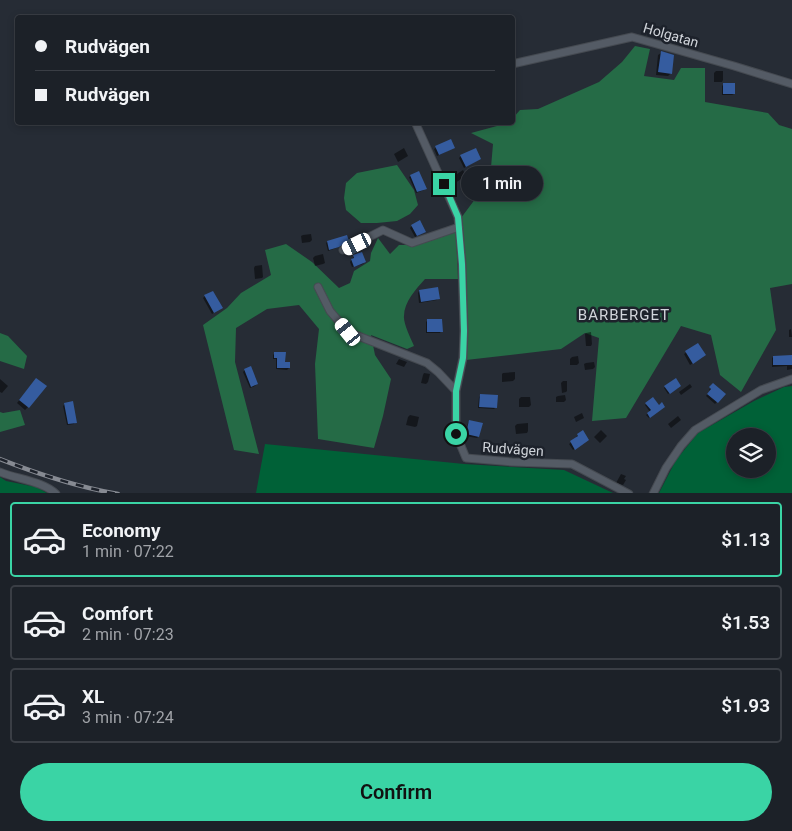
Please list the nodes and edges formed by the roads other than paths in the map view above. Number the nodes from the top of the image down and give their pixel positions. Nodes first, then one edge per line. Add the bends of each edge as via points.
1 (515, 63) edge
2 (792, 84) edge
3 (416, 125) edge
4 (459, 226) junction
5 (343, 250) dead end
6 (318, 286) dead end
7 (792, 379) edge
8 (456, 391) junction
9 (0, 472) edge
10 (55, 493) edge
11 (627, 493) edge
12 (654, 493) edge

1 - 2 street, Holgatan via 632,37
3 - 4 street, Rudvägen via 458,217
4 - 5 street via 412,243 383,230
4 - 8 street, Rudvägen via 464,331 463,358
6 - 8 street via 330,311 348,332 427,363
7 - 12 street via 761,390 695,430 666,468
8 - 11 street, Rudvägen via 456,434 466,458 572,464
9 - 10 street

